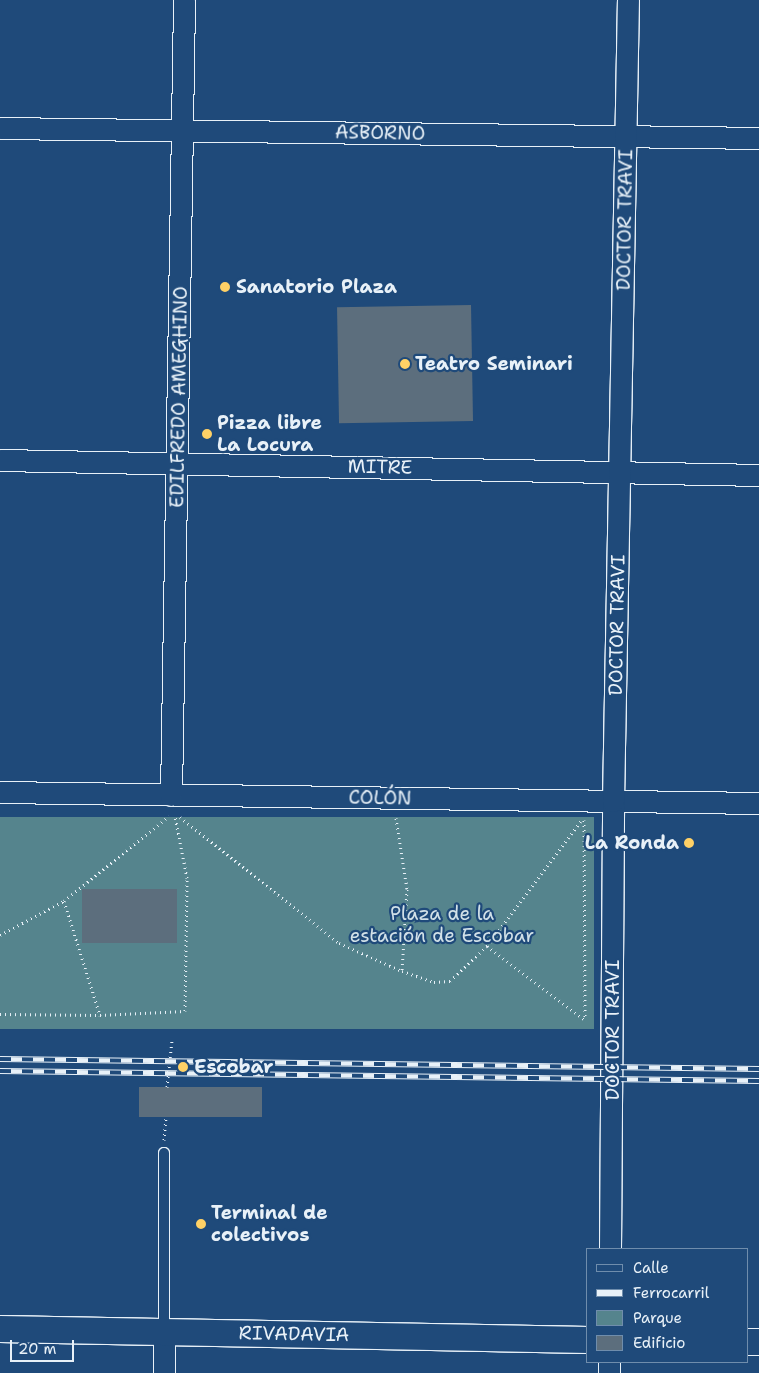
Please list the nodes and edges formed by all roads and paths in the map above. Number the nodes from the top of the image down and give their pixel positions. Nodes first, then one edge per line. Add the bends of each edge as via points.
1 (184, 0) edge
2 (628, 0) edge
3 (0, 128) edge
4 (184, 131) junction
5 (626, 136) junction
6 (759, 138) edge
7 (0, 460) edge
8 (178, 462) junction
9 (621, 473) junction
10 (759, 475) edge
11 (0, 792) edge
12 (613, 801) junction
13 (759, 804) edge
14 (170, 806) junction
15 (184, 812) dead end
16 (405, 814) dead end
17 (574, 816) dead end
18 (584, 816) junction
19 (64, 901) junction
20 (0, 935) edge
21 (488, 946) junction
22 (402, 971) junction
23 (0, 1014) edge
24 (100, 1016) junction
25 (172, 1040) dead end
26 (168, 1087) dead end
27 (164, 1153) dead end
28 (610, 1248) edge
29 (0, 1329) edge
30 (164, 1331) junction
31 (586, 1340) edge
32 (164, 1373) edge

1 - 4 street, EDILFREDO AMEGHINO
2 - 5 street, DOCTOR TRAVI
3 - 4 street, ASBORNO
4 - 5 street, ASBORNO
4 - 8 street, EDILFREDO AMEGHINO
5 - 6 street, ASBORNO
5 - 9 street, DOCTOR TRAVI
7 - 8 street, MITRE
8 - 9 street, MITRE
8 - 14 street, EDILFREDO AMEGHINO
9 - 10 street, MITRE
9 - 12 street, DOCTOR TRAVI
11 - 14 street, COLÓN
12 - 13 street, COLÓN
12 - 14 street, COLÓN
12 - 28 street, DOCTOR TRAVI
14 - 15 path
14 - 19 path
14 - 22 path via 339,943
14 - 24 path via 183,845 187,878 185,1011
16 - 22 path via 395,814 407,889
17 - 18 path
18 - 21 path
18 - 21 path via 585,1019
19 - 20 path
19 - 24 path
21 - 22 path via 450,981 434,982
23 - 24 path
25 - 26 path
27 - 30 lane
29 - 30 street, RIVADAVIA
30 - 31 street, RIVADAVIA
30 - 32 street

